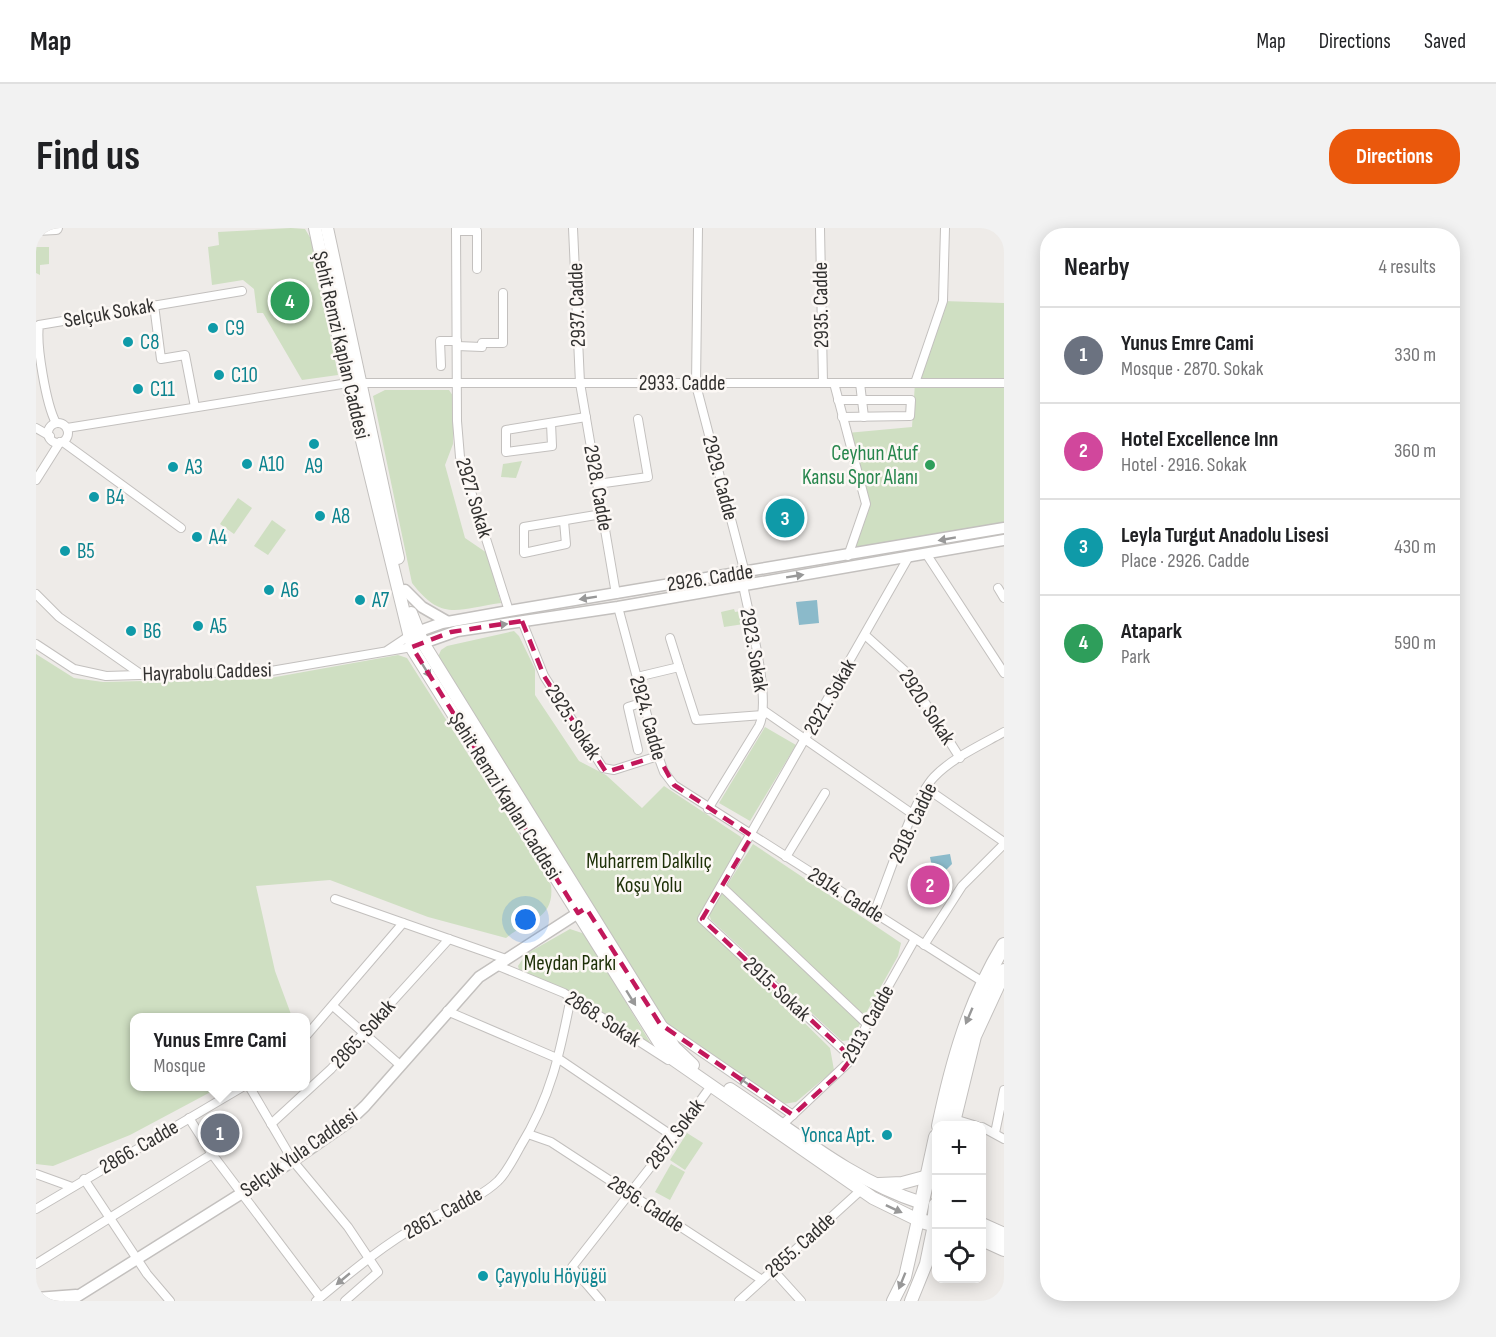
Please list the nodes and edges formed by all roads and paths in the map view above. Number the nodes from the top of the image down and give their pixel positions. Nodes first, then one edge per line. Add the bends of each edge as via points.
1 (56, 228) edge
2 (315, 228) edge
3 (327, 228) edge
4 (573, 228) edge
5 (698, 228) edge
6 (820, 228) edge
7 (945, 228) edge
8 (36, 229) edge
9 (456, 230) edge
10 (477, 269) dead end
11 (242, 291) dead end
12 (503, 293) dead end
13 (154, 305) junction
14 (36, 332) edge
15 (457, 344) junction
16 (441, 366) dead end
17 (354, 383) junction
18 (457, 383) junction
19 (580, 383) junction
20 (696, 383) junction
21 (823, 383) junction
22 (834, 383) junction
23 (860, 383) junction
24 (915, 383) junction
25 (1004, 383) edge
26 (838, 400) junction
27 (862, 400) junction
28 (195, 407) junction
29 (586, 417) junction
30 (842, 417) junction
31 (864, 417) junction
32 (638, 419) dead end
33 (56, 423) junction
34 (551, 423) junction
35 (36, 428) edge
36 (67, 428) junction
37 (50, 436) junction
38 (61, 442) junction
39 (36, 480) edge
40 (597, 484) junction
41 (602, 514) junction
42 (564, 521) junction
43 (181, 528) dead end
44 (1004, 528) edge
45 (1004, 540) edge
46 (927, 555) junction
47 (848, 556) junction
48 (909, 558) junction
49 (745, 573) junction
50 (743, 585) junction
51 (998, 588) dead end
52 (405, 590) junction
53 (36, 594) edge
54 (616, 594) junction
55 (1004, 598) edge
56 (618, 607) junction
57 (509, 611) junction
58 (522, 621) junction
59 (448, 622) junction
60 (865, 635) junction
61 (670, 638) dead end
62 (415, 639) junction
63 (36, 644) edge
64 (679, 667) junction
65 (1004, 673) edge
66 (142, 675) junction
67 (637, 677) junction
68 (644, 702) junction
69 (763, 712) junction
70 (1004, 732) edge
71 (805, 740) junction
72 (638, 750) dead end
73 (658, 756) junction
74 (960, 758) junction
75 (926, 788) junction
76 (825, 793) dead end
77 (708, 808) junction
78 (914, 815) junction
79 (752, 836) junction
80 (1004, 843) edge
81 (786, 857) junction
82 (722, 886) junction
83 (335, 899) dead end
84 (582, 910) junction
85 (874, 913) junction
86 (702, 919) joint
87 (403, 923) junction
88 (448, 939) junction
89 (915, 939) junction
90 (924, 945) junction
91 (1004, 945) edge
92 (506, 959) junction
93 (496, 965) junction
94 (1004, 970) edge
95 (983, 982) junction
96 (571, 997) junction
97 (333, 1006) junction
98 (447, 1011) junction
99 (660, 1024) junction
100 (867, 1024) junction
101 (310, 1032) edge
102 (363, 1034) junction
103 (852, 1058) junction
104 (559, 1059) junction
105 (675, 1063) junction
106 (399, 1065) junction
107 (711, 1086) junction
108 (310, 1090) edge
109 (235, 1091) edge
110 (252, 1091) edge
111 (309, 1091) edge
112 (1004, 1091) edge
113 (793, 1115) junction
114 (189, 1118) junction
115 (940, 1121) edge
116 (953, 1121) edge
117 (271, 1124) junction
118 (783, 1124) junction
119 (986, 1129) edge
120 (995, 1133) junction
121 (528, 1134) junction
122 (674, 1137) junction
123 (1004, 1139) edge
124 (212, 1154) junction
125 (932, 1156) edge
126 (293, 1161) junction
127 (36, 1174) edge
128 (928, 1176) junction
129 (84, 1179) junction
130 (873, 1184) junction
131 (72, 1187) junction
132 (861, 1190) junction
133 (629, 1192) junction
134 (242, 1194) junction
135 (922, 1203) junction
136 (932, 1205) edge
137 (36, 1209) edge
138 (109, 1218) junction
139 (918, 1220) junction
140 (932, 1224) edge
141 (986, 1227) edge
142 (934, 1229) edge
143 (1004, 1235) edge
144 (986, 1241) edge
145 (1004, 1249) edge
146 (369, 1256) junction
147 (932, 1257) edge
148 (137, 1259) junction
149 (36, 1264) edge
150 (926, 1264) junction
151 (772, 1270) junction
152 (762, 1280) junction
153 (36, 1298) edge
154 (73, 1298) edge
155 (318, 1299) edge
156 (170, 1301) edge
157 (345, 1301) edge
158 (601, 1301) edge
159 (739, 1301) edge
160 (801, 1301) edge
161 (893, 1301) edge
162 (911, 1301) edge

1 - 8 main road
2 - 17 main road, Şehit Remzi Kaplan Caddesi
3 - 17 main road, Şehit Remzi Kaplan Caddesi
4 - 19 street, 2937. Cadde
5 - 20 street, 2929. Cadde
6 - 21 street, 2935. Cadde
7 - 24 street via 943,301
9 - 10 street via 477,231
9 - 15 street, 2927. Sokak
11 - 13 street, Selçuk Sokak
12 - 15 street via 503,343 482,343 482,347
13 - 14 street, Selçuk Sokak via 39,325
13 - 28 street via 161,359 185,355
14 - 33 street, Selçuk Sokak via 47,403
15 - 16 street via 440,341
15 - 18 street, 2927. Sokak
17 - 18 street, 2933. Cadde
17 - 28 street, 2933. Cadde
17 - 52 main road, Şehit Remzi Kaplan Caddesi
17 - 62 main road, Şehit Remzi Kaplan Caddesi
18 - 19 street, 2933. Cadde
18 - 57 street, 2927. Sokak via 460,457
19 - 20 street, 2933. Cadde
19 - 29 street, 2928. Cadde
20 - 21 street, 2933. Cadde
20 - 49 street, 2929. Cadde
21 - 22 street, 2933. Cadde
22 - 23 street, 2933. Cadde
22 - 26 street
23 - 24 street, 2933. Cadde
23 - 27 street
24 - 25 street, 2933. Cadde
26 - 27 street
26 - 30 street
27 - 31 street
27 - 31 street via 911,400 910,416
28 - 36 street, 2933. Cadde
29 - 34 street
29 - 40 street, 2928. Cadde
30 - 31 street
30 - 47 street via 866,504
32 - 40 street via 648,477
33 - 36 street
33 - 37 street via 49,430
34 - 34 street via 506,430 506,452 552,446
35 - 37 street
36 - 38 street via 67,437
37 - 38 street
38 - 39 street
38 - 43 street
40 - 41 street, 2928. Cadde
41 - 42 street
41 - 54 street, 2928. Cadde
42 - 42 street via 524,527 524,553 566,544
44 -> 47 street, 2926. Cadde
45 - 46 street, 2926. Cadde
46 - 48 street, 2926. Cadde
46 - 65 street
47 - 49 street, 2926. Cadde
50 -> 48 street, 2926. Cadde
48 - 60 street, 2921. Sokak
49 - 54 street, 2926. Cadde
50 - 56 street, 2926. Cadde
50 - 69 street, 2923. Sokak
51 - 55 street
52 - 59 street via 422,608
52 - 62 main road, Şehit Remzi Kaplan Caddesi
53 - 66 street via 59,617
54 - 56 street
54 -> 57 street, 2926. Cadde
56 - 58 street, 2926. Cadde
56 - 67 street, 2924. Cadde
57 - 59 street, 2926. Cadde
62 -> 58 street, 2926. Cadde
58 - 73 street, 2925. Sokak via 544,676 603,768 614,771
59 - 62 street, 2926. Cadde
60 - 71 street, 2921. Sokak
60 - 74 street, 2920. Sokak via 905,671
61 - 64 street
62 - 66 street, Hayrabolu Caddesi via 385,652 271,671
62 - 84 main road, Şehit Remzi Kaplan Caddesi
63 - 66 street, Hayrabolu Caddesi via 84,673
64 - 67 street
64 - 69 street via 696,720
67 - 68 street, 2924. Cadde
68 - 72 street via 628,706
68 - 73 street, 2924. Cadde
69 - 71 street
69 - 77 street, 2923. Sokak via 759,726
70 - 74 street, 2918. Cadde
71 - 78 street
71 - 79 street, 2921. Sokak
73 - 77 street, 2924. Cadde via 674,785
74 - 75 street, 2918. Cadde via 936,775
75 - 78 street, 2918. Cadde
75 - 80 street
76 - 81 street
77 - 79 street, 2914. Cadde
78 - 85 street, 2918. Cadde
79 - 81 street, 2914. Cadde
79 - 82 street, 2921. Sokak
80 - 90 street via 962,885
81 - 85 street, 2914. Cadde
82 - 86 street, 2921. Sokak
82 - 100 street
83 - 87 street
84 - 92 street, Selçuk Yula Caddesi
84 - 99 main road, Şehit Remzi Kaplan Caddesi
84 -> 105 main road, Şehit Remzi Kaplan Caddesi
85 - 89 street, 2914. Cadde
86 - 103 street, 2915. Sokak
87 - 88 street
87 - 97 street
88 - 92 street
88 - 102 street, 2865. Sokak
89 - 90 street, 2914. Cadde
89 - 100 street, 2913. Cadde
90 - 95 street, 2914. Cadde
91 - 95 main road
92 - 93 street, Selçuk Yula Caddesi
93 - 96 street, 2868. Sokak
93 - 98 street, Selçuk Yula Caddesi
94 - 116 main road via 974,1036
95 -> 115 main road via 958,1044
96 - 104 street, 2861. Cadde
96 - 105 street, 2868. Sokak
97 - 101 street
97 - 102 street
98 - 104 street
98 - 106 street, Selçuk Yula Caddesi
113 -> 99 street
99 - 118 main road, Şehit Remzi Kaplan Caddesi via 682,1057
100 - 103 street, 2913. Cadde
102 - 106 street
102 - 108 street, 2865. Sokak
103 - 113 street, 2913. Cadde
104 - 121 street, 2861. Cadde via 550,1091
104 - 122 street
105 - 107 main road, Şehit Remzi Kaplan Caddesi
106 - 126 street, Selçuk Yula Caddesi via 360,1113
107 - 122 street, 2857. Sokak
107 - 132 main road, Şehit Remzi Kaplan Caddesi
109 - 114 street, 2866. Cadde
110 - 117 street
111 - 117 street, 2865. Sokak
112 - 120 street
113 - 118 street, 2913. Cadde
114 - 124 street
114 - 129 street, 2866. Cadde
117 - 126 street
118 - 130 main road, Şehit Remzi Kaplan Caddesi
119 - 120 street
120 - 123 street
121 - 133 street, 2856. Cadde via 551,1142
121 - 146 street, 2861. Cadde via 498,1180 484,1192 423,1222
122 - 133 street, 2857. Sokak
124 - 134 street
124 - 138 street
125 - 128 main road
126 - 134 street, Selçuk Yula Caddesi
126 - 146 street
127 - 131 street
128 - 130 main road via 902,1183
128 - 135 main road
129 - 131 street, 2866. Cadde
129 - 138 street
130 - 135 main road, Şehit Remzi Kaplan Caddesi
131 - 137 street, 2866. Cadde
132 -> 139 main road, Şehit Remzi Kaplan Caddesi
132 - 151 street, 2855. Cadde
133 - 152 street, 2856. Cadde
133 - 158 street, 2857. Sokak via 572,1267
134 - 148 street, Selçuk Yula Caddesi
134 - 155 street
135 - 136 main road
135 - 139 main road
138 - 148 street
138 - 149 street
139 - 140 main road
139 -> 161 main road via 904,1277
141 - 143 main road
142 - 150 main road
144 - 145 main road
146 -> 155 street, 2861. Cadde
146 - 157 street via 378,1272
147 - 150 main road
148 - 154 street, Selçuk Yula Caddesi
148 - 156 street
150 - 162 main road
151 - 152 street, 2855. Cadde
151 - 160 street
152 - 159 street, 2855. Cadde
153 - 154 street, Selçuk Yula Caddesi

